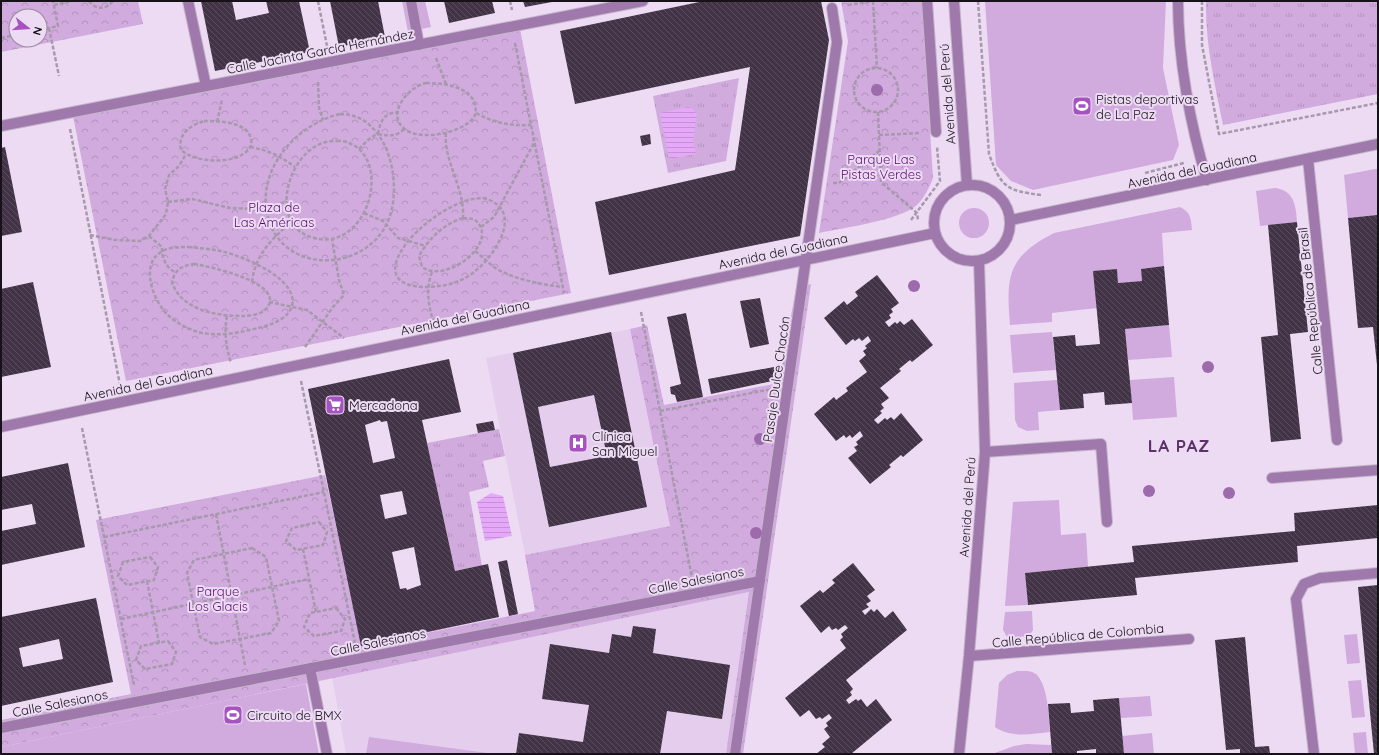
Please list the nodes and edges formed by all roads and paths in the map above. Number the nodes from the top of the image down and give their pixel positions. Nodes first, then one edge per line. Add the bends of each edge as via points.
1 (53, 1) edge
2 (71, 1) edge
3 (89, 1) edge
4 (113, 1) edge
5 (188, 1) edge
6 (318, 1) edge
7 (411, 1) edge
8 (643, 1) edge
9 (873, 1) edge
10 (927, 1) edge
11 (954, 1) edge
12 (978, 1) edge
13 (1178, 1) edge
14 (1202, 1) edge
15 (54, 5) junction
16 (832, 8) dead end
17 (512, 27) junction
18 (49, 28) joint
19 (433, 42) junction
20 (419, 45) junction
21 (326, 63) junction
22 (877, 68) junction
23 (59, 76) dead end
24 (446, 84) junction
25 (206, 86) junction
26 (1378, 103) edge
27 (399, 112) junction
28 (878, 112) junction
29 (67, 113) junction
30 (476, 113) junction
31 (323, 120) junction
32 (1, 126) edge
33 (531, 126) junction
34 (404, 129) junction
35 (936, 132) joint
36 (378, 133) junction
37 (446, 133) junction
38 (534, 142) junction
39 (1378, 144) edge
40 (250, 147) junction
41 (359, 149) junction
42 (879, 151) junction
43 (186, 154) junction
44 (280, 156) junction
45 (1200, 157) junction
46 (1308, 159) junction
47 (295, 167) junction
48 (1143, 174) dead end
49 (1207, 180) junction
50 (817, 184) junction
51 (967, 185) junction
52 (1049, 194) dead end
53 (168, 202) junction
54 (287, 202) junction
55 (462, 202) junction
56 (266, 206) junction
57 (499, 207) junction
58 (364, 213) junction
59 (917, 213) junction
60 (463, 218) junction
61 (1011, 220) junction
62 (905, 221) dead end
63 (292, 222) junction
64 (386, 224) junction
65 (481, 227) junction
66 (935, 233) junction
67 (90, 235) junction
68 (276, 235) junction
69 (149, 236) junction
70 (918, 236) junction
71 (332, 239) junction
72 (407, 241) junction
73 (426, 246) junction
74 (162, 251) junction
75 (475, 251) junction
76 (806, 260) junction
77 (335, 261) junction
78 (487, 261) junction
79 (979, 261) junction
80 (256, 264) junction
81 (175, 272) junction
82 (432, 272) junction
83 (252, 282) junction
84 (429, 287) junction
85 (562, 287) junction
86 (638, 295) junction
87 (564, 297) dead end
88 (269, 302) junction
89 (292, 306) junction
90 (227, 316) junction
91 (322, 320) junction
92 (433, 323) dead end
93 (226, 334) junction
94 (340, 341) dead end
95 (305, 346) dead end
96 (312, 347) dead end
97 (298, 350) dead end
98 (239, 362) dead end
99 (231, 363) junction
100 (224, 364) dead end
101 (301, 382) dead end
102 (127, 384) dead end
103 (788, 385) junction
104 (79, 411) junction
105 (660, 411) junction
106 (1, 427) edge
107 (1337, 440) dead end
108 (985, 452) junction
109 (1378, 470) edge
110 (1272, 478) dead end
111 (324, 492) junction
112 (216, 514) junction
113 (1107, 522) dead end
114 (332, 531) junction
115 (327, 532) junction
116 (104, 537) junction
117 (303, 549) junction
118 (224, 554) junction
119 (1378, 573) edge
120 (118, 576) junction
121 (112, 577) junction
122 (310, 580) junction
123 (147, 581) junction
124 (760, 581) junction
125 (272, 587) junction
126 (695, 594) junction
127 (232, 596) junction
128 (193, 604) junction
129 (153, 612) junction
130 (316, 612) junction
131 (350, 617) junction
132 (121, 619) junction
133 (345, 619) junction
134 (240, 639) junction
135 (1189, 639) dead end
136 (159, 643) junction
137 (969, 656) junction
138 (359, 659) junction
139 (136, 660) junction
140 (130, 662) junction
141 (310, 668) junction
142 (248, 680) junction
143 (138, 702) junction
144 (1, 728) edge
145 (327, 754) edge
146 (735, 754) edge
147 (959, 754) edge
148 (1314, 754) edge

1 - 15 path
2 - 15 path
3 - 4 path via 93,6 101,8 106,8
5 - 25 street
6 - 21 path
7 - 20 street
8 - 17 street, Calle Jacinta García Hernández
9 - 22 path
10 - 35 street
11 - 51 street, Avenida del Perú
12 - 52 path via 989,154 997,177 1013,189 1022,192
13 - 45 street via 1178,34
14 - 26 path via 1202,45 1219,134
15 - 18 path via 58,26
16 - 50 street, Pasaje Dulce Chacón via 838,42
17 - 19 street, Calle Jacinta García Hernández
17 - 33 path
18 - 23 path
19 - 20 street, Calle Jacinta García Hernández
19 - 24 path via 439,69
20 - 21 street, Calle Jacinta García Hernández
21 - 25 street, Calle Jacinta García Hernández
21 - 31 path via 318,96
22 - 28 path via 890,73 898,92 892,105
22 - 28 path via 863,73 858,78 854,92 860,106
24 - 27 path via 426,82 413,88 402,99
24 - 30 path via 468,94 475,103
25 - 29 street, Calle Jacinta García Hernández
27 - 34 path via 400,123
27 - 36 path via 387,115 381,120
28 - 42 path
29 - 32 street, Calle Jacinta García Hernández
29 - 67 path
30 - 33 path via 492,121 514,126
30 - 37 path via 466,124
31 - 36 path via 340,114 352,115 364,119
31 - 44 path via 294,140
33 - 38 path
34 - 36 path via 396,136
34 - 37 path via 422,135
35 - 59 path via 940,181
36 - 41 path
36 - 64 path via 387,152 393,182 393,202
37 - 55 path via 445,145
38 - 57 path
38 - 85 path
39 - 46 street, Avenida del Guadiana
40 - 43 path via 241,155 220,160 198,160
40 - 43 path via 250,135 242,128 223,122 204,121 186,130 180,139 182,150
40 - 44 path
41 - 47 path via 349,143 327,142 309,150
41 - 58 path via 370,170 371,185
42 - 50 path via 839,183
42 - 59 path via 881,182
43 - 53 path via 179,166 169,175 165,189
44 - 47 path
44 - 56 path via 267,182
45 - 48 path
45 - 49 street
46 - 49 street, Avenida del Guadiana
46 - 107 street, Calle República de Brasil
47 - 54 path via 287,188
49 - 61 street, Avenida del Guadiana
50 - 76 street, Pasaje Dulce Chacón
51 - 61 street via 987,187 996,193 1009,210
51 - 66 street via 954,189 944,197 937,208 934,220
53 - 56 path via 192,199 230,208 254,209
53 - 69 path via 166,214
54 - 56 path
54 - 63 path
55 - 57 path via 483,198 493,201
55 - 60 path
55 - 72 path via 437,214
56 - 68 path via 270,224
57 - 65 path via 494,217
57 - 78 path via 503,215 504,229 501,241
58 - 64 path
58 - 71 path via 355,226
59 - 62 path via 912,220
59 - 70 path
60 - 65 path via 474,219
60 - 73 path via 446,226
61 - 79 street via 1006,242 989,258
63 - 68 path
63 - 71 path via 304,234 314,238
64 - 72 path via 398,238
64 - 77 path via 364,249
65 - 75 path via 482,238
66 - 70 street, Avenida del Guadiana
66 - 79 street via 947,252 956,258
67 - 69 path via 140,241
67 - 102 path via 120,385
68 - 77 path via 298,254 318,261
68 - 80 path via 260,254
69 - 74 path via 162,247
70 - 76 street, Avenida del Guadiana
71 - 77 path
72 - 73 path
72 - 84 path via 399,254 397,276 409,285
73 - 82 path via 420,256 420,262 422,267
74 - 80 path via 181,247 215,250
74 - 81 path via 166,264
74 - 93 path via 155,258 150,278 155,298 163,310 181,324 197,331
75 - 78 path
75 - 82 path via 456,266
76 - 86 street, Avenida del Guadiana
76 - 103 street, Pasaje Dulce Chacón
77 - 91 path via 344,295
78 - 84 path via 460,281
78 - 85 path via 497,269 523,279
79 - 108 street, Avenida del Perú
80 - 83 path
80 - 89 path via 286,284 292,295
81 - 83 path via 185,266 205,265 225,270
81 - 90 path via 172,282 174,288 189,304 203,311
82 - 84 path
83 - 88 path via 267,292
84 - 92 path via 429,307
85 - 87 path
86 - 104 street, Avenida del Guadiana
86 - 105 path
88 - 89 path
88 - 90 path via 264,311 258,314
89 - 91 path via 307,310
89 - 93 path via 285,316 274,323
90 - 93 path
91 - 94 path via 347,340
91 - 95 path
93 - 99 path
96 - 97 path
98 - 99 path
99 - 100 path
101 - 111 path
103 - 105 path
103 - 124 street, Pasaje Dulce Chacón
104 - 106 street, Avenida del Guadiana
104 - 116 path
105 - 126 path
108 - 113 street via 1101,444
108 - 137 street, Avenida del Perú
109 - 110 street
111 - 112 path
111 - 114 path
112 - 116 path
112 - 118 path
114 - 115 path
114 - 131 path
115 - 117 path via 323,545
115 - 117 path via 319,522 292,528 286,541 296,550
116 - 121 path
117 - 122 path
118 - 125 path via 252,548 266,557
118 - 127 path
118 - 128 path via 194,560 187,573
119 - 148 street via 1320,578 1304,584 1296,598
120 - 121 path
120 - 123 path via 127,585
120 - 123 path via 123,562 150,557 158,567 154,580
121 - 132 path
122 - 125 path
122 - 130 path
123 - 129 path
124 - 126 street, Calle Salesianos
124 - 146 street, Pasaje Dulce Chacón
125 - 127 path
125 - 134 path via 279,621 271,633
126 - 138 street, Calle Salesianos
127 - 128 path
127 - 134 path
128 - 129 path
128 - 134 path via 200,637 214,644
129 - 132 path
129 - 136 path
130 - 133 path via 336,608
130 - 133 path via 310,613 304,627 314,636 341,631
131 - 133 path
131 - 138 path
132 - 140 path
134 - 142 path
135 - 137 street, Calle República de Colombia
136 - 139 path via 141,646
136 - 139 path via 168,641 176,652 172,664 145,669
137 - 147 street, Avenida del Perú
138 - 141 street, Calle Salesianos
139 - 140 path
140 - 143 path
141 - 142 street, Calle Salesianos
141 - 145 street
142 - 143 street, Calle Salesianos
143 - 144 street, Calle Salesianos

